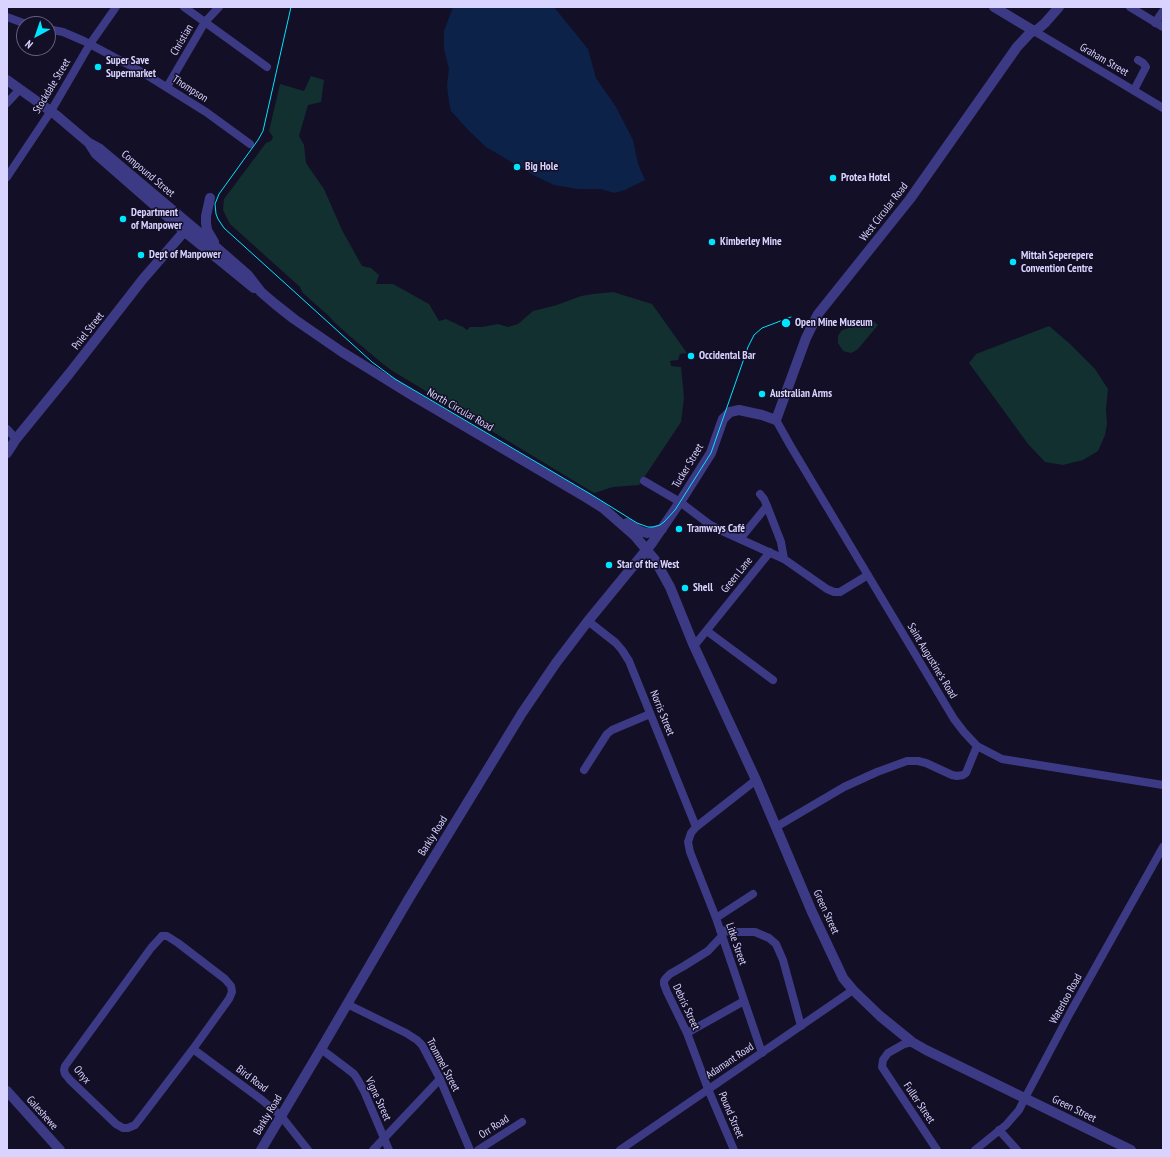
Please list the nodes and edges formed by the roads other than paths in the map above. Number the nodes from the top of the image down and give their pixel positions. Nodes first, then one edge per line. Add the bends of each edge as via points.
1 (116, 7) edge
2 (184, 7) edge
3 (219, 7) edge
4 (994, 7) edge
5 (1059, 7) edge
6 (1130, 7) edge
7 (1163, 11) edge
8 (205, 22) junction
9 (1155, 23) junction
10 (1163, 27) edge
11 (56, 31) edge
12 (1034, 31) junction
13 (90, 44) junction
14 (1138, 60) dead end
15 (267, 67) dead end
16 (7, 80) edge
17 (167, 87) junction
18 (20, 89) junction
19 (1134, 90) junction
20 (7, 103) edge
21 (1163, 108) edge
22 (51, 111) junction
23 (250, 144) dead end
24 (7, 176) edge
25 (210, 198) dead end
26 (187, 228) junction
27 (219, 250) junction
28 (261, 292) junction
29 (776, 420) junction
30 (7, 429) edge
31 (16, 439) junction
32 (7, 453) edge
33 (644, 481) dead end
34 (760, 494) dead end
35 (680, 502) junction
36 (767, 506) junction
37 (601, 507) junction
38 (662, 529) junction
39 (740, 539) junction
40 (646, 549) junction
41 (770, 552) junction
42 (784, 559) junction
43 (868, 575) junction
44 (588, 621) junction
45 (707, 631) junction
46 (694, 646) junction
47 (773, 680) dead end
48 (650, 714) junction
49 (977, 746) junction
50 (584, 770) dead end
51 (756, 780) junction
52 (1163, 785) edge
53 (696, 827) junction
54 (776, 827) junction
55 (1163, 847) edge
56 (753, 894) dead end
57 (716, 918) junction
58 (721, 933) junction
59 (853, 990) junction
60 (744, 1001) junction
61 (347, 1004) junction
62 (801, 1026) junction
63 (687, 1033) junction
64 (912, 1042) junction
65 (193, 1049) junction
66 (321, 1049) junction
67 (762, 1053) junction
68 (440, 1079) junction
69 (708, 1089) junction
70 (7, 1092) edge
71 (1025, 1098) junction
72 (281, 1116) junction
73 (522, 1122) dead end
74 (1000, 1130) junction
75 (384, 1138) junction
76 (60, 1150) edge
77 (261, 1150) edge
78 (308, 1150) edge
79 (373, 1150) edge
80 (389, 1150) edge
81 (470, 1150) edge
82 (478, 1150) edge
83 (622, 1150) edge
84 (734, 1150) edge
85 (937, 1150) edge
86 (975, 1150) edge
87 (1017, 1150) edge
88 (1130, 1150) edge

1 - 13 street, Stockdale Street
2 - 8 street
3 - 8 street, Christian
4 - 12 street
5 - 12 street, West Circular Road
6 - 9 street
7 - 9 street
8 - 15 street
8 - 17 street, Christian
9 - 10 street
11 - 13 street, Thompson
12 - 19 street, Graham Street
12 - 29 street, West Circular Road via 1017,47 914,194 818,314 806,338
13 - 17 street, Thompson
13 - 22 street, Stockdale Street
14 - 19 street via 1146,67
16 - 18 street, Compound Street
17 - 23 street, Thompson
18 - 20 street
18 - 22 street, Compound Street
19 - 21 street, Graham Street
22 - 24 street, Stockdale Street
22 - 26 street, Compound Street via 89,143 96,154
25 - 27 street via 206,216 207,230
26 - 27 street, North Circular Road
26 - 28 street, North Circular Road via 250,286
26 - 31 street, Pniel Street
27 - 28 street, North Circular Road via 248,275
28 - 37 street, North Circular Road via 347,355
29 - 35 street, Tucker Street via 743,411 732,411 726,415 708,459
29 - 43 street, Saint Augustine's Road
30 - 31 street
31 - 32 street, Pniel Street
33 - 35 street
34 - 36 street
35 - 38 street, Tucker Street
35 - 39 street via 714,527
36 - 39 street
36 - 42 street via 781,542
37 - 38 street via 647,533
37 - 40 street, North Circular Road
38 - 40 street, Tucker Street
39 - 41 street
40 - 44 street, Barkly Road
40 - 46 street, Green Street via 667,581
41 - 42 street
41 - 45 street, Green Lane
42 - 43 street via 834,592 840,592
43 - 49 street, Saint Augustine's Road via 954,719
44 - 48 street, Norris Street via 622,650 629,661
44 - 61 street, Barkly Road via 522,713
45 - 46 street, Green Lane
45 - 47 street
46 - 51 street, Green Street
48 - 50 street via 607,734
48 - 53 street, Norris Street
49 - 52 street, Saint Augustine's Road via 1002,759
49 - 54 street via 963,775 952,775 926,763 907,761 844,787
51 - 53 street
51 - 54 street, Green Street
53 - 57 street, Litke Street via 688,842 690,852
54 - 59 street, Green Street via 843,978
55 - 71 street, Waterloo Road
56 - 57 street
57 - 58 street, Litke Street
58 - 60 street, Litke Street
58 - 62 street via 755,932 776,944 783,960
58 - 63 street, Debris Street via 708,951 670,974 664,981
59 - 62 street, Adamant Road
59 - 64 street, Green Street
60 - 63 street
60 - 67 street, Litke Street
61 - 66 street, Barkly Road
61 - 68 street, Trommel Street via 417,1040
62 - 67 street, Adamant Road
63 - 69 street, Debris Street
64 - 71 street, Green Street
64 - 85 street, Fuller Street via 888,1053 882,1067
65 - 65 street, Onyx via 142,1116 128,1128 116,1124 70,1080 64,1070 162,936 167,936 178,943 231,986 229,998
65 - 72 street, Bird Road
66 - 72 street, Barkly Road
66 - 75 street, Vigne Street via 354,1074
67 - 69 street, Adamant Road
68 - 75 street
68 - 81 street, Trommel Street
69 - 83 street, Adamant Road
69 - 84 street, Pound Street
70 - 76 street, Galeshewe
71 - 74 street, Waterloo Road via 1016,1114
71 - 88 street, Green Street
72 - 77 street, Barkly Road
72 - 78 street, Bird Road
73 - 82 street, Orr Road
74 - 86 street, Waterloo Road
74 - 87 street
75 - 79 street
75 - 80 street, Vigne Street

